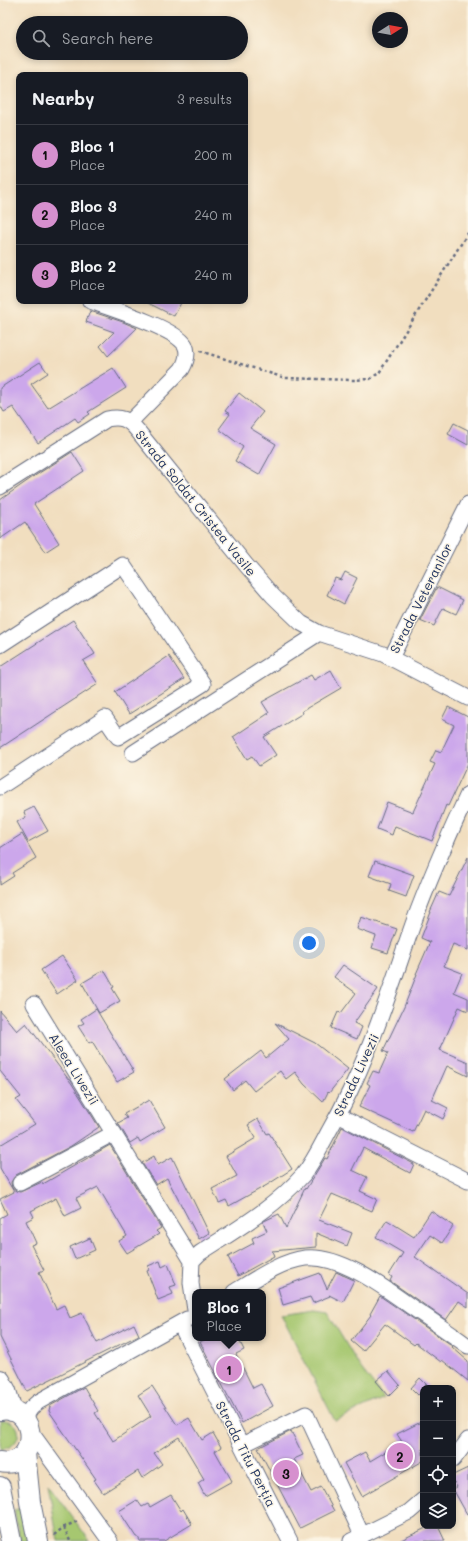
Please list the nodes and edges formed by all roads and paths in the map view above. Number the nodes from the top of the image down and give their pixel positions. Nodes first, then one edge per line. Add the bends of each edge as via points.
1 (468, 233) edge
2 (98, 304) edge
3 (185, 346) junction
4 (130, 422) junction
5 (0, 487) edge
6 (468, 504) edge
7 (319, 633) junction
8 (0, 645) edge
9 (391, 658) junction
10 (468, 698) edge
11 (133, 753) dead end
12 (2, 782) edge
13 (468, 794) edge
14 (34, 1004) dead end
15 (338, 1115) junction
16 (114, 1133) junction
17 (468, 1181) edge
18 (20, 1183) dead end
19 (192, 1261) junction
20 (239, 1289) edge
21 (192, 1290) edge
22 (192, 1317) edge
23 (180, 1324) junction
24 (468, 1346) edge
25 (0, 1380) edge
26 (16, 1418) edge
27 (468, 1440) edge
28 (242, 1445) junction
29 (25, 1453) junction
30 (455, 1457) edge
31 (0, 1462) edge
32 (0, 1487) edge
33 (420, 1503) edge
34 (2, 1505) edge
35 (79, 1520) dead end
36 (64, 1527) junction
37 (357, 1538) edge
38 (44, 1540) edge
39 (11, 1541) edge
40 (70, 1541) edge
41 (110, 1541) edge
42 (290, 1541) edge

1 - 3 path via 380,373 370,379 285,378
2 - 3 street via 168,332
3 - 4 street via 187,352 182,369
4 - 5 street, Strada Soldat Cristea Vasile via 120,417 107,419
4 - 7 street, Strada Soldat Cristea Vasile via 259,580 292,615
6 - 9 street, Strada Veteranilor
7 - 9 street, Strada Soldat Cristea Vasile
7 - 11 street
8 - 12 street via 123,565 203,684 118,737 106,718
9 - 10 street, Strada Veteranilor
13 - 15 street, Strada Livezii via 424,893 373,1041
14 - 16 street, Aleea Livezii
15 - 17 street
15 - 19 street, Strada Livezii via 318,1153 284,1195
16 - 18 street
16 - 19 street, Aleea Livezii
19 - 21 street
20 - 24 street via 285,1263 304,1258 325,1259 376,1282
22 - 23 street
23 - 26 street via 38,1402
23 - 28 street, Strada Titu Perția
25 - 26 main road
26 - 29 main road via 30,1439
26 - 41 street
27 - 30 street
28 - 37 street via 306,1414
28 - 42 street, Strada Titu Perția
29 - 31 main road via 11,1462
29 - 38 main road via 30,1502
32 - 34 main road
33 - 37 street via 409,1512
34 - 39 main road
35 - 36 path
36 - 38 path
36 - 40 path

